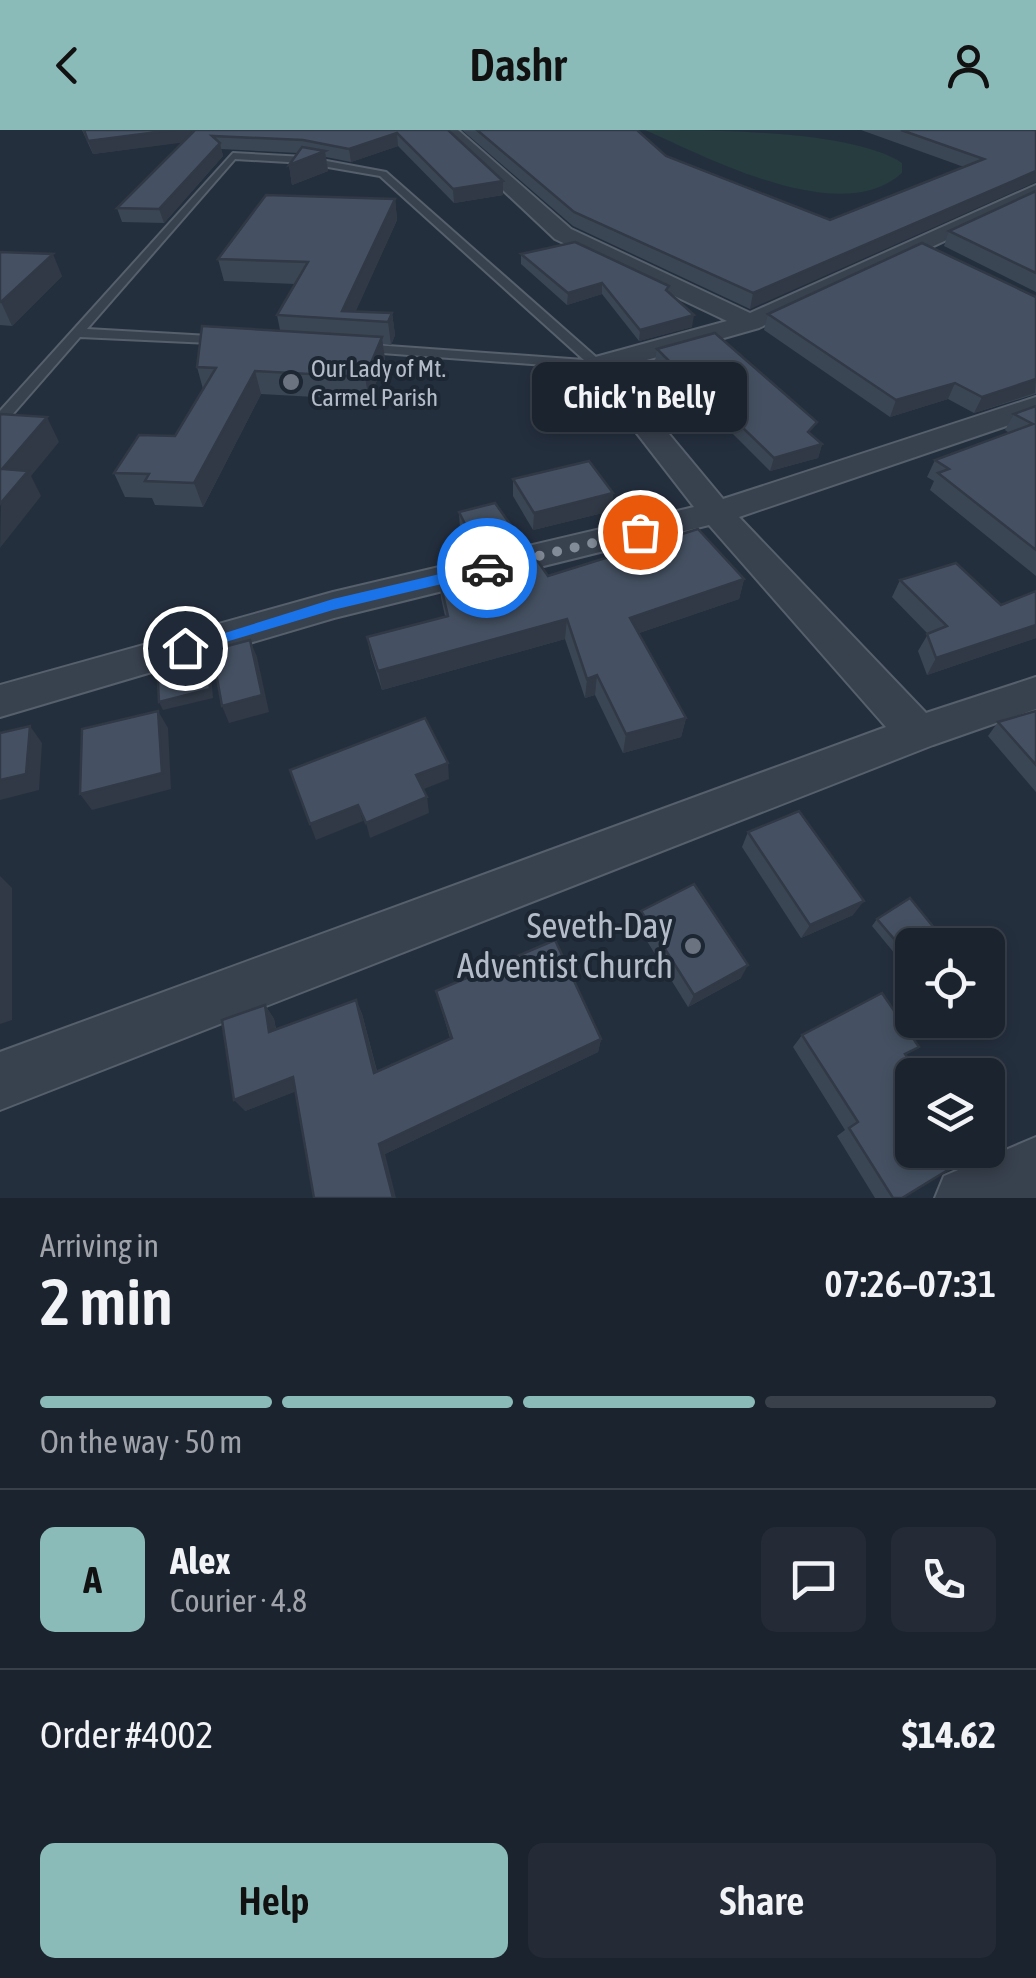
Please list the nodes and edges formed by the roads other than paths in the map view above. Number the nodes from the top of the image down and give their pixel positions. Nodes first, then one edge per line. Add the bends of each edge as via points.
1 (448, 130) edge
2 (1036, 191) edge
3 (916, 244) junction
4 (950, 262) edge
5 (750, 324) junction
6 (80, 334) junction
7 (238, 342) edge
8 (338, 347) edge
9 (598, 365) junction
10 (1036, 406) edge
11 (0, 420) edge
12 (716, 514) junction
13 (1036, 693) edge
14 (0, 701) edge
15 (918, 732) junction
16 (0, 1082) edge
17 (1036, 1168) edge
18 (966, 1198) edge

1 - 5 street via 563,234
2 - 3 street
3 - 4 street
3 - 5 street
5 - 9 street
6 - 7 lane
6 - 9 lane via 233,156 305,160 384,174
6 - 11 lane
8 - 9 lane
9 - 12 street
10 - 12 street
12 - 14 street via 333,605
12 - 15 street
13 - 15 street
15 - 16 street
17 - 18 street

